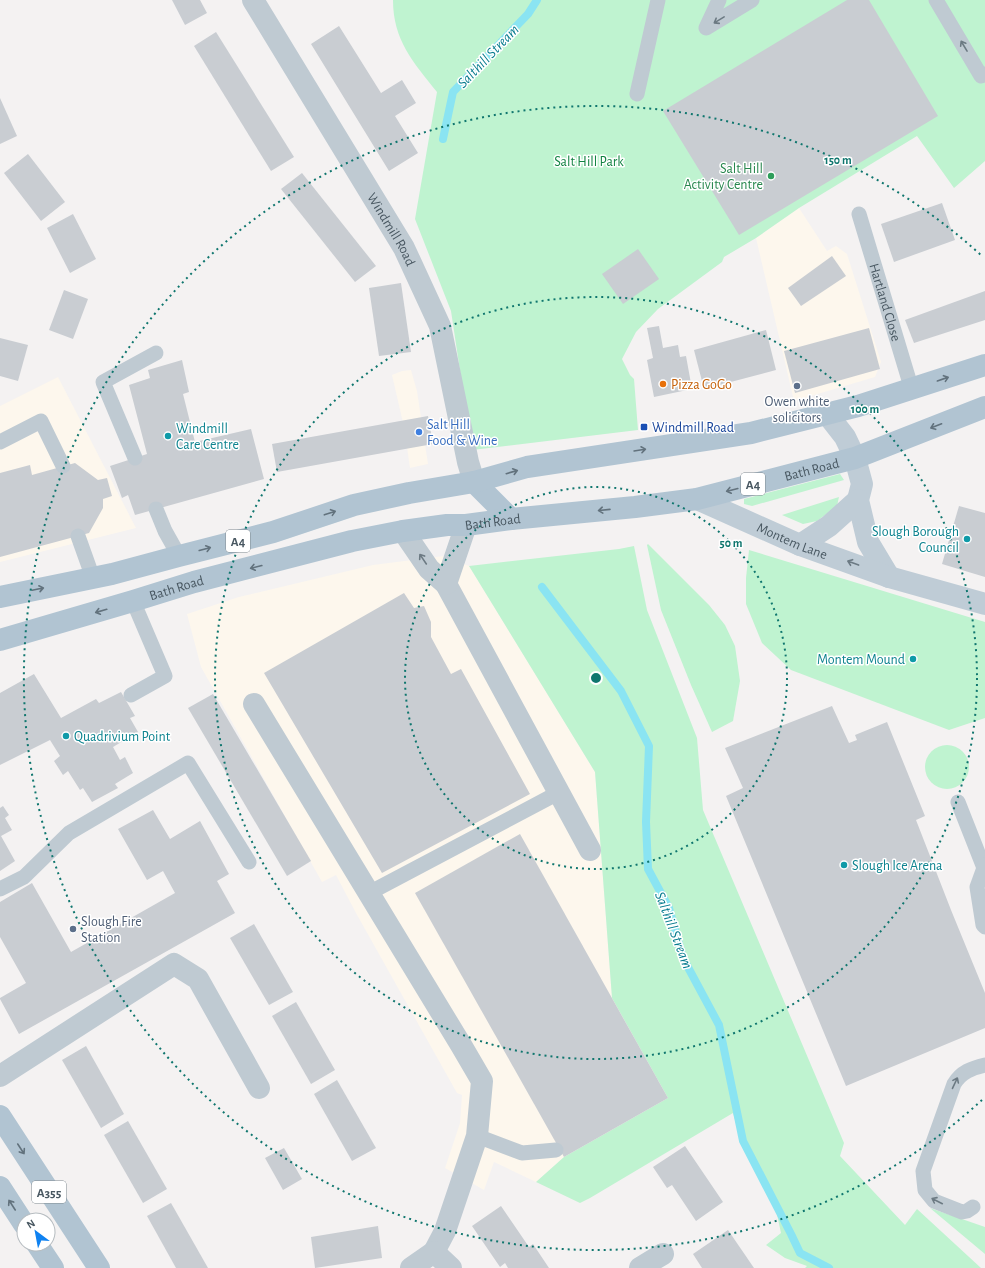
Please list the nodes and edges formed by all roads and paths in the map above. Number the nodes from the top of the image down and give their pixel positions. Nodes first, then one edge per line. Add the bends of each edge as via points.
1 (252, 0) edge
2 (658, 0) edge
3 (719, 0) edge
4 (752, 0) edge
5 (936, 0) edge
6 (985, 74) edge
7 (637, 94) dead end
8 (859, 214) dead end
9 (156, 353) dead end
10 (985, 365) edge
11 (912, 390) junction
12 (985, 407) edge
13 (827, 414) junction
14 (0, 442) edge
15 (135, 458) dead end
16 (855, 458) junction
17 (62, 466) dead end
18 (474, 482) junction
19 (697, 499) junction
20 (858, 500) junction
21 (156, 509) dead end
22 (511, 519) junction
23 (466, 525) junction
24 (403, 531) junction
25 (273, 532) junction
26 (78, 536) dead end
27 (800, 545) junction
28 (179, 556) junction
29 (280, 561) junction
30 (889, 576) junction
31 (93, 578) junction
32 (194, 582) junction
33 (446, 584) junction
34 (0, 597) edge
35 (133, 601) junction
36 (985, 604) edge
37 (2, 640) edge
38 (131, 695) dead end
39 (254, 704) dead end
40 (558, 793) junction
41 (958, 802) dead end
42 (590, 850) dead end
43 (249, 862) dead end
44 (985, 866) edge
45 (0, 889) edge
46 (369, 893) junction
47 (985, 927) edge
48 (985, 1065) edge
49 (0, 1076) edge
50 (259, 1088) dead end
51 (0, 1116) edge
52 (477, 1136) junction
53 (556, 1150) dead end
54 (0, 1186) edge
55 (973, 1207) dead end
56 (16, 1212) edge
57 (42, 1252) edge
58 (434, 1252) junction
59 (662, 1254) dead end
60 (53, 1268) edge
61 (99, 1268) edge
62 (411, 1268) edge
63 (452, 1268) edge
64 (640, 1268) edge

1 - 18 street, Windmill Road via 408,255 440,326
2 - 7 lane
4 -> 3 lane via 706,28
6 -> 5 lane via 981,76
8 - 11 lane, Hartland Close
9 - 15 lane via 103,382
11 -> 10 main road, Bath Road / A4
11 - 13 main road, Bath Road / A4
12 -> 16 main road, Bath Road / A4
13 - 16 main road via 845,437
18 -> 13 main road, Bath Road / A4 via 527,467 751,433
14 - 17 lane via 41,421
16 -> 19 main road, Bath Road / A4
16 - 20 main road via 862,484
18 - 22 main road
25 -> 18 main road, Bath Road / A4 via 354,505
19 -> 22 main road, Bath Road / A4
19 - 27 main road, Montem Lane
20 - 27 main road via 829,526
20 - 30 main road via 868,542
21 - 28 lane
22 - 23 main road, Bath Road / A4
23 - 24 main road, Bath Road / A4
23 - 33 street
24 - 29 main road, Bath Road / A4 via 352,541
33 -> 24 street via 429,569
28 -> 25 main road, Bath Road / A4
25 - 29 main road
26 - 31 lane
30 -> 27 main road, Montem Lane
28 - 31 main road, Bath Road / A4
28 - 32 main road
29 -> 32 main road, Bath Road / A4
30 - 36 main road, Montem Lane
34 -> 31 main road, Bath Road / A4
32 - 35 main road, Bath Road / A4
33 - 40 street
35 -> 37 main road, Bath Road / A4
35 - 38 lane via 165,676
39 - 46 street
40 - 42 street
40 - 46 lane
41 - 44 lane
43 - 45 lane via 188,763 69,833 24,876
44 - 47 lane via 977,887
46 - 52 street via 482,1081
55 -> 48 lane via 962,1212 934,1201 925,1190 923,1171 958,1077 973,1068
49 - 50 street via 174,964 198,979
51 -> 61 main road, A355
52 - 53 lane via 522,1153
52 - 58 street via 445,1231
56 -> 54 main road, A355
57 - 60 main road
58 - 62 street
58 - 63 street
59 - 64 street

